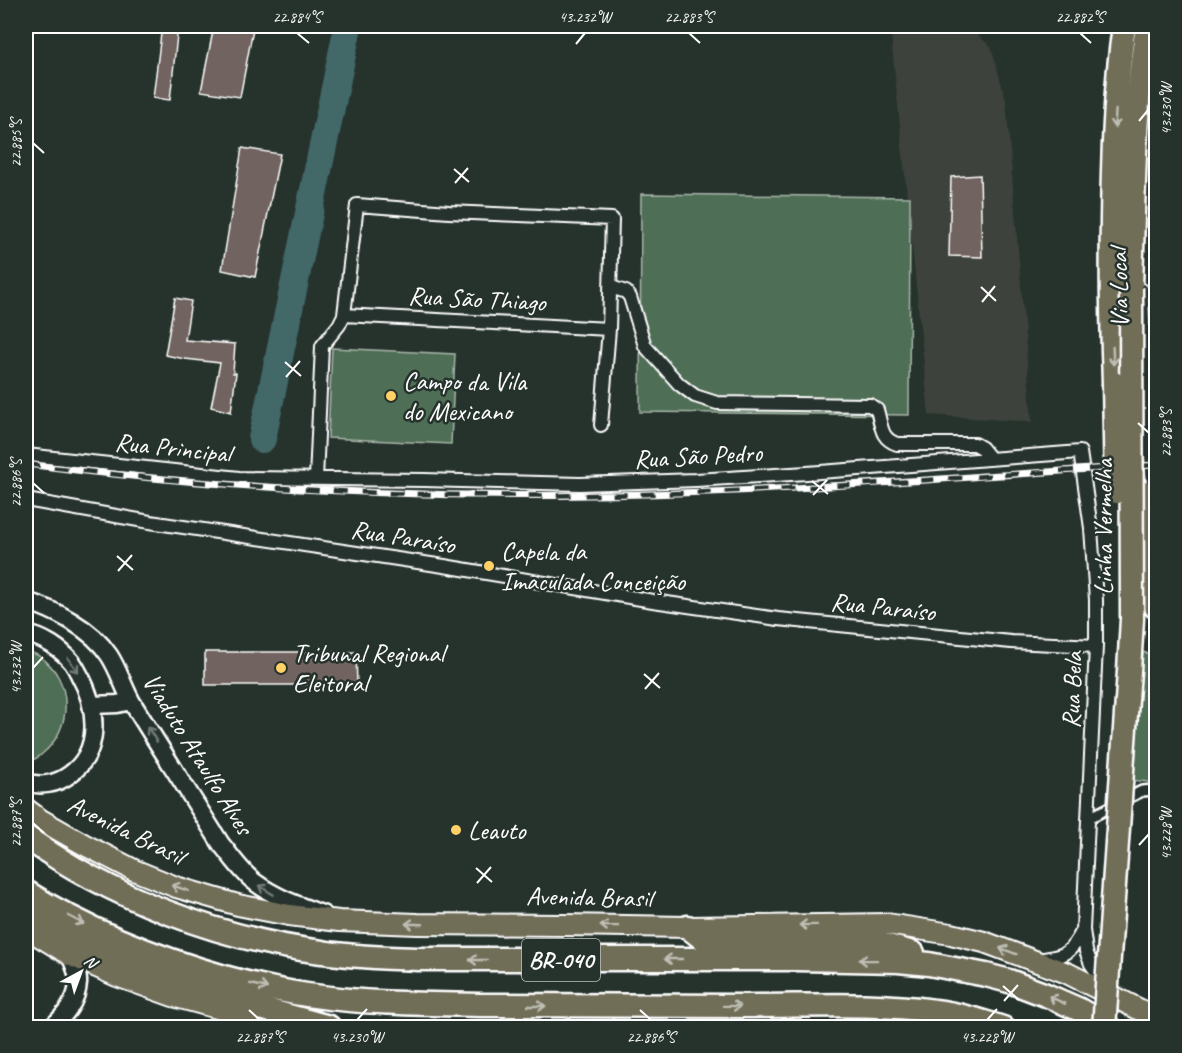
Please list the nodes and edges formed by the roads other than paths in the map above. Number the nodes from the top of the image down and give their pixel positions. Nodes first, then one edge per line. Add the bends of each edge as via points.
1 (1124, 26) edge
2 (1147, 26) edge
3 (1155, 26) edge
4 (611, 287) junction
5 (1131, 287) junction
6 (344, 315) junction
7 (609, 329) junction
8 (602, 425) dead end
9 (1080, 452) joint
10 (26, 455) edge
11 (991, 459) junction
12 (316, 479) junction
13 (26, 500) edge
14 (1156, 549) edge
15 (26, 601) edge
16 (1156, 607) edge
17 (26, 634) edge
18 (1096, 645) junction
19 (131, 701) junction
20 (92, 705) junction
21 (26, 782) edge
22 (1156, 790) edge
23 (26, 809) edge
24 (1089, 818) junction
25 (26, 837) edge
26 (26, 892) edge
27 (26, 910) edge
28 (339, 921) junction
29 (688, 927) junction
30 (26, 928) edge
31 (1083, 930) junction
32 (70, 955) junction
33 (1035, 961) junction
34 (986, 975) junction
35 (1113, 996) junction
36 (1156, 1018) edge
37 (329, 1027) edge
38 (51, 1028) edge
39 (334, 1028) edge
40 (1004, 1028) edge
41 (1091, 1028) edge
42 (1104, 1028) edge
43 (1109, 1028) edge

1 -> 41 highway, Linha Vermelha, bridge via 1113,154 1111,282 1119,605
2 - 5 highway, Linha Vermelha via 1136,144
3 - 14 street, Via Local via 1144,122 1141,241
4 - 6 street via 612,219 357,205
4 - 7 street
4 - 11 street via 626,291 645,346 695,396 717,403 870,405 878,410 884,436 890,442 975,444
5 - 16 highway, bridge
5 - 42 highway, Linha Vermelha, bridge via 1132,619
6 - 7 street, Rua São Thiago
6 - 12 street via 322,346
7 - 8 street
9 - 11 street, Rua São Pedro
9 - 18 street, Rua Bela via 1091,528
10 - 12 street, Rua Principal via 239,478
11 - 12 street, Rua São Pedro via 580,484
13 - 18 street, Rua Paraíso via 778,619 1000,642
15 - 19 main road, Viaduto Ataulfo Alves via 66,617 91,636 108,654
17 -> 20 main road via 54,646 73,663
18 - 24 street, Rua Bela
19 - 20 main road
28 -> 19 main road, Viaduto Ataulfo Alves via 276,896 248,876 221,844
20 - 21 main road via 93,743 77,769 48,784
22 - 24 street via 1142,791
28 -> 23 highway, Avenida Brasil via 238,905 176,887 134,870
24 - 31 street, Rua Bela
34 -> 25 highway, Avenida Brasil / BR-040 via 898,961 418,959 320,952 223,931 166,911 80,871
26 -> 40 highway, BR-040 via 136,948 266,988 308,995 403,1004 897,1006 958,1015
27 - 37 highway via 108,957 159,977
29 -> 28 highway, Avenida Brasil
33 -> 29 highway, Avenida Brasil via 984,942 887,924
29 - 34 highway via 702,938 885,945
30 - 32 highway
31 - 33 street via 1070,951
31 - 35 street, Rua Bela via 1091,963
32 - 37 highway via 173,996 260,1017
32 - 38 main road via 78,982 76,992 71,1007
33 - 35 highway, Avenida Brasil
43 -> 34 highway, Avenida Brasil / BR-040 via 1046,994
35 - 36 highway, Avenida Brasil
37 - 39 highway

